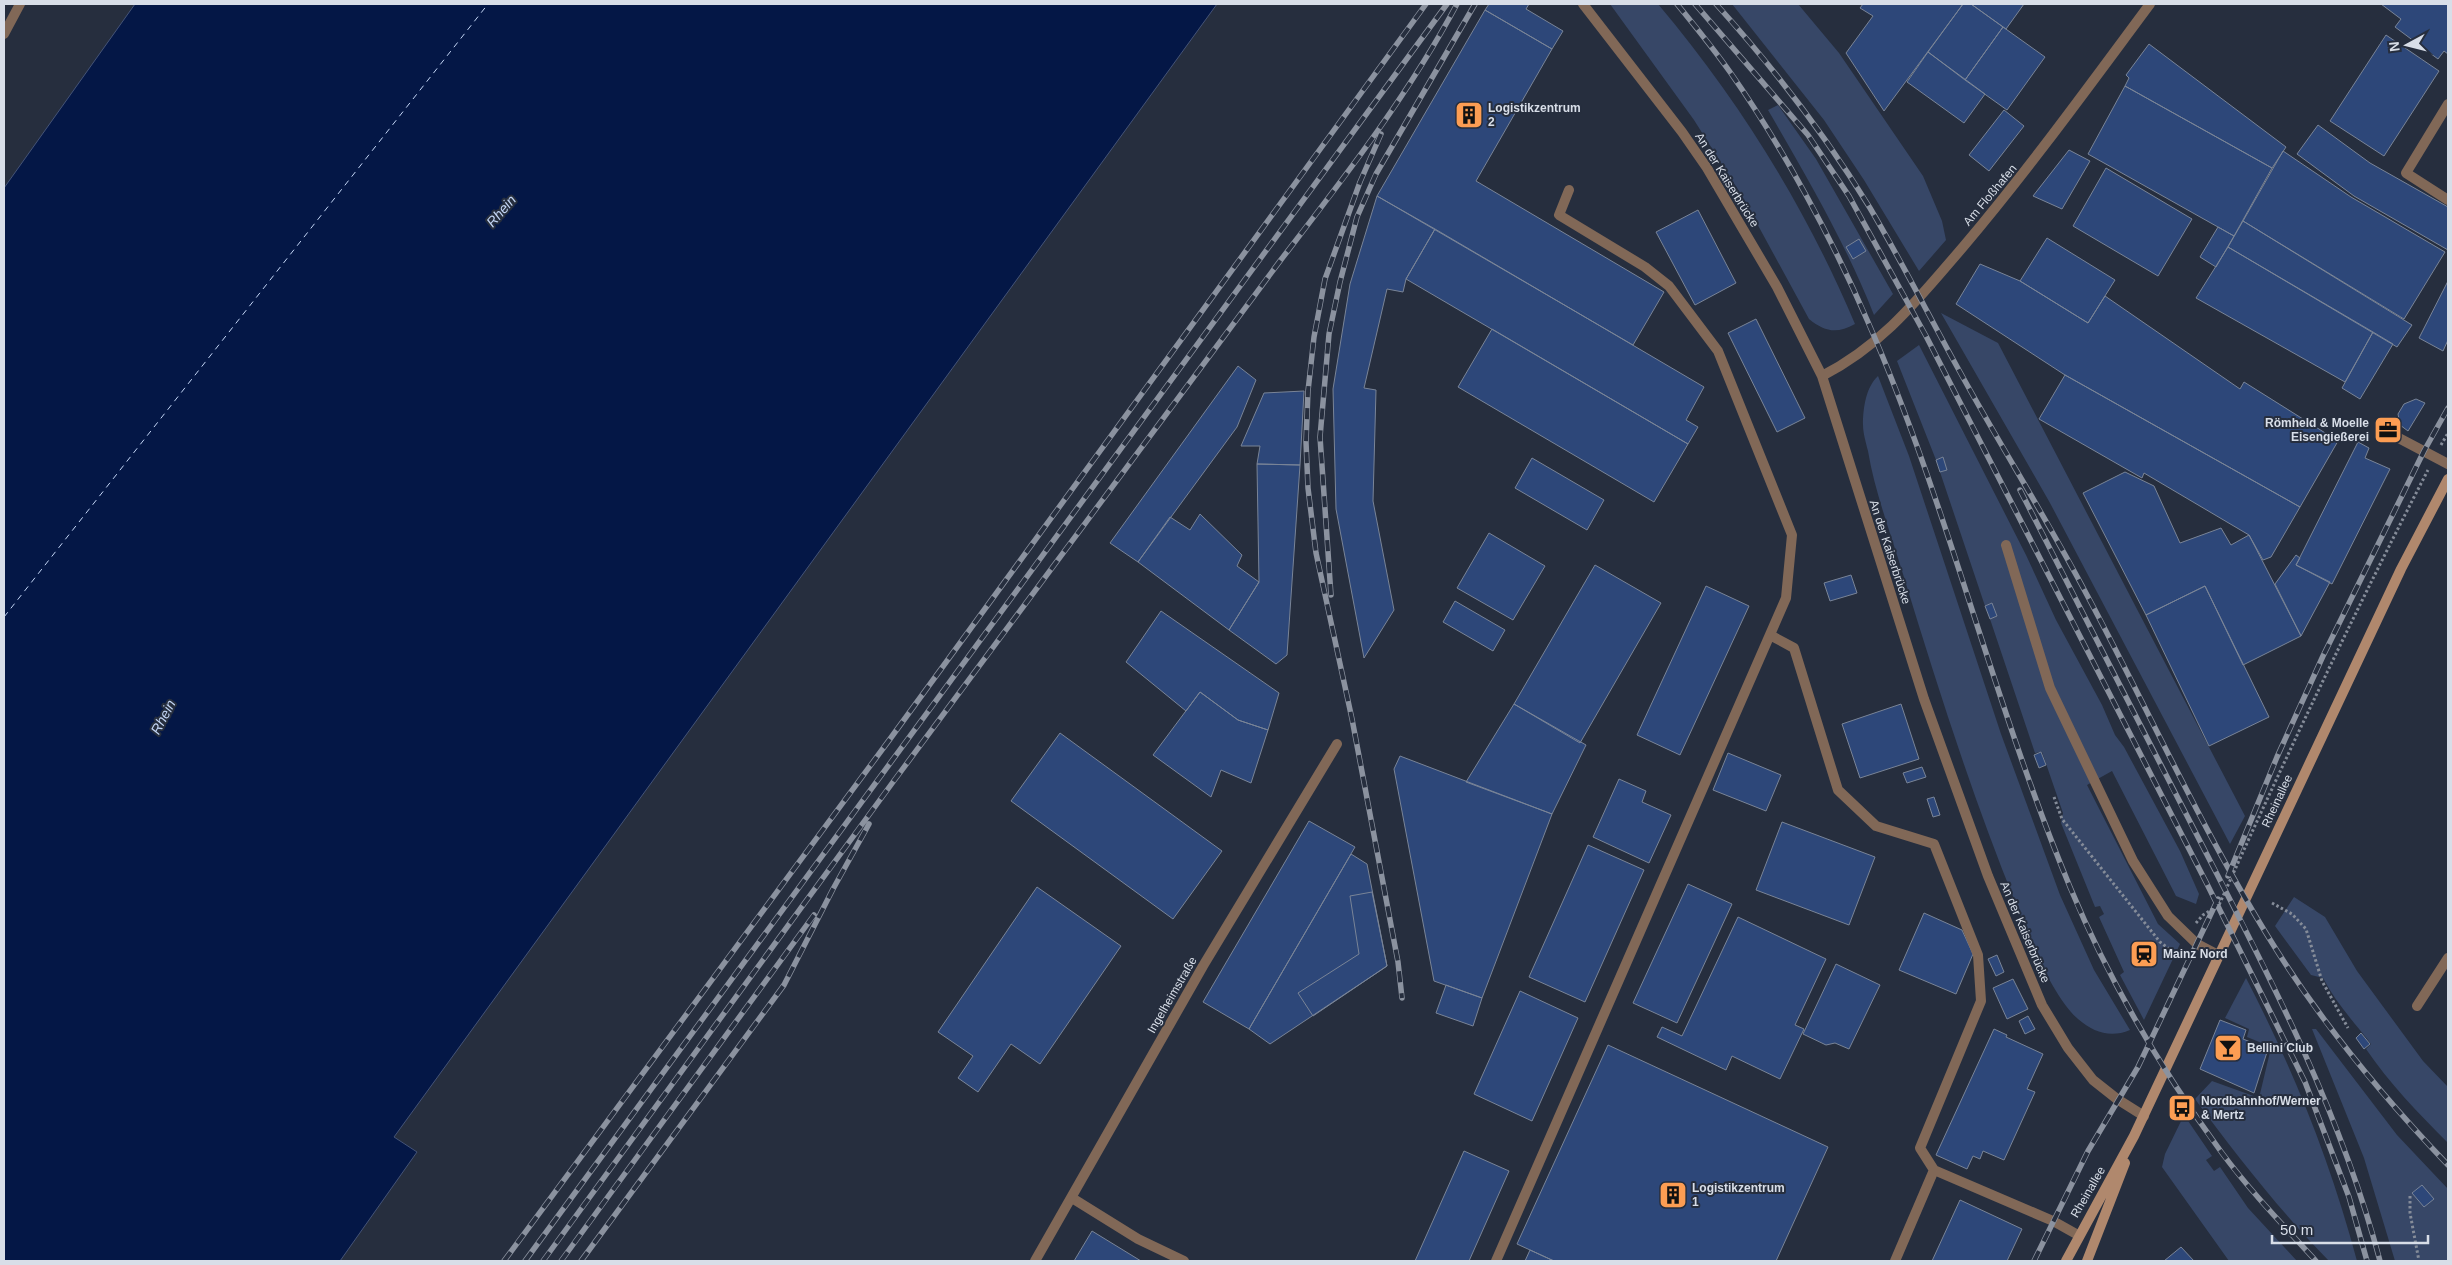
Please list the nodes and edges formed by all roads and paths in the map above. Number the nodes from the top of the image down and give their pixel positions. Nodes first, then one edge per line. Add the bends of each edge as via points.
1 (20, 4) edge
2 (1583, 4) edge
3 (2150, 4) edge
4 (4, 34) edge
5 (2448, 104) edge
6 (1569, 190) dead end
7 (2448, 200) edge
8 (1822, 376) junction
9 (2448, 433) edge
10 (2393, 435) dead end
11 (2435, 457) junction
12 (2448, 464) edge
13 (2448, 479) edge
14 (2006, 545) dead end
15 (1770, 635) junction
16 (1337, 744) dead end
17 (2054, 797) dead end
18 (2272, 903) dead end
19 (2189, 937) junction
20 (2218, 955) junction
21 (2448, 958) edge
22 (2418, 1006) dead end
23 (2348, 1028) dead end
24 (2144, 1116) junction
25 (2134, 1136) junction
26 (1934, 1170) junction
27 (2410, 1196) dead end
28 (1072, 1198) junction
29 (2078, 1235) junction
30 (1035, 1261) edge
31 (1184, 1261) edge
32 (1496, 1261) edge
33 (1895, 1261) edge
34 (2066, 1261) edge
35 (2087, 1261) edge
36 (2419, 1261) edge

1 - 4 street
2 - 8 street, An der Kaiserbrücke via 1706,168 1777,287
3 - 8 street, Am Floßhafen via 2019,181 1902,318 1855,358
5 - 7 street via 2406,173
6 - 15 street via 1560,215 1645,266 1668,286 1718,352 1792,535 1786,598
8 - 24 street, An der Kaiserbrücke via 1924,699 1988,876 2042,1005 2068,1048 2093,1080
9 - 11 path
10 - 11 street
11 - 12 street
11 - 19 path via 2384,553 2219,904 2200,918
13 - 20 main road, Rheinallee via 2401,569
14 - 19 street via 2050,688 2133,861 2168,916
15 - 26 street via 1794,648 1838,790 1876,826 1934,844 1978,955 1981,1001 1920,1148
15 - 32 street
16 - 28 street, Ingelheimstraße via 1203,966
17 - 19 path via 2062,819 2160,942 2180,957
18 - 23 path via 2292,914 2306,929 2322,981
19 - 20 street
20 - 24 main road, Rheinallee
21 - 22 street
24 - 25 main road, Rheinallee
25 - 29 main road, Rheinallee
25 - 35 main road, Rheinallee
26 - 29 street
26 - 33 street
27 - 36 path
28 - 30 street, Ingelheimstraße
28 - 31 street via 1138,1239
29 - 34 main road, Rheinallee

